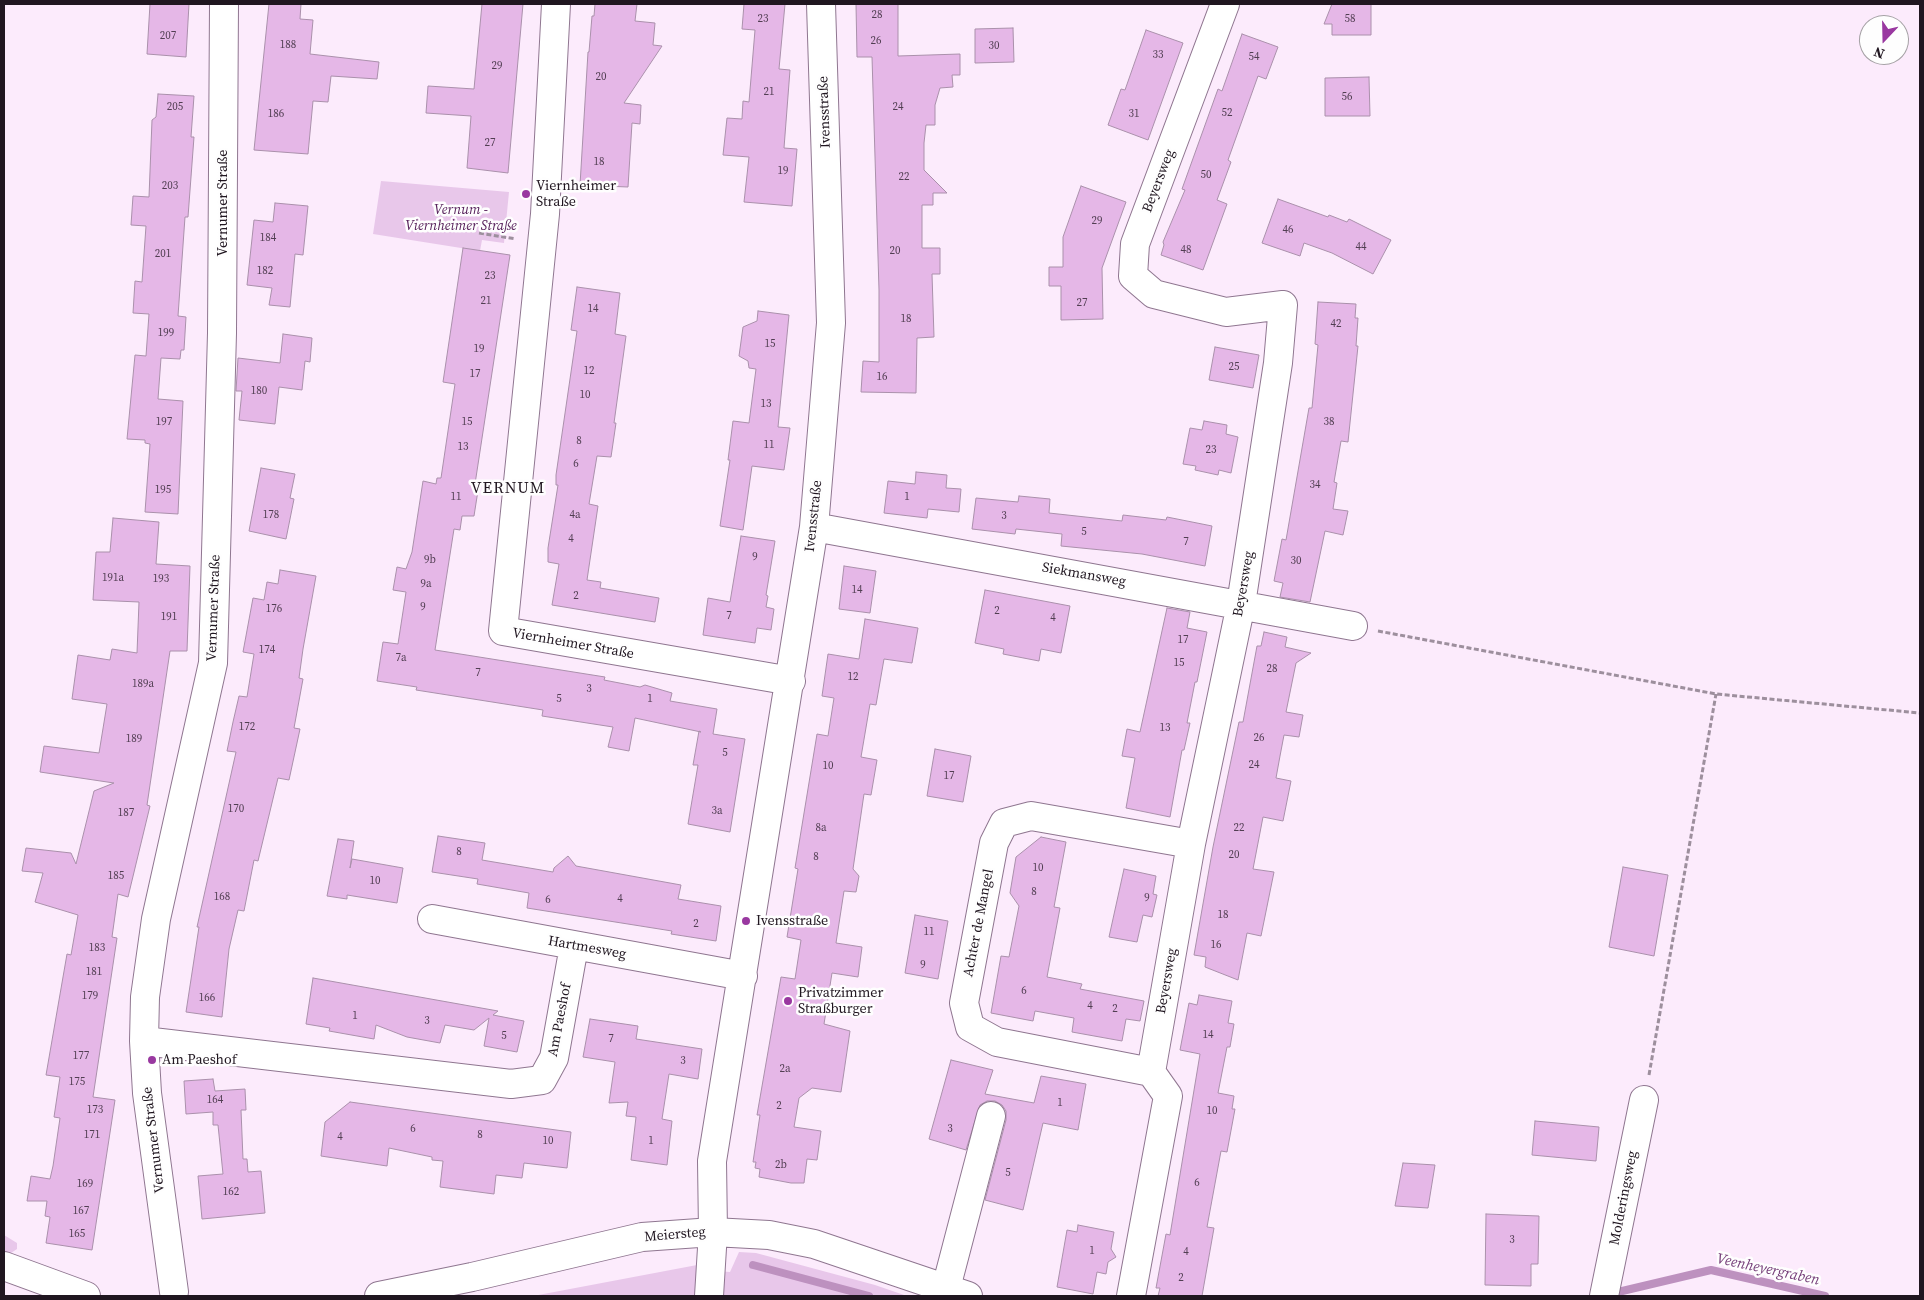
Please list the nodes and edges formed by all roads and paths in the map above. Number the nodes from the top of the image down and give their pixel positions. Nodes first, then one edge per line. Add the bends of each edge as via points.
1 (224, 4) edge
2 (556, 4) edge
3 (821, 4) edge
4 (1225, 4) edge
5 (479, 233) dead end
6 (542, 242) junction
7 (814, 527) junction
8 (1241, 604) junction
9 (1353, 626) joint
10 (790, 682) junction
11 (1716, 694) junction
12 (1920, 713) edge
13 (1191, 844) junction
14 (432, 919) dead end
15 (574, 946) junction
16 (743, 976) junction
17 (144, 1041) junction
18 (1151, 1072) junction
19 (1644, 1100) joint
20 (991, 1116) dead end
21 (712, 1232) junction
22 (4, 1266) edge
23 (957, 1292) edge
24 (179, 1295) edge
25 (86, 1296) edge
26 (379, 1296) edge
27 (709, 1296) edge
28 (1131, 1296) edge
29 (1604, 1296) edge

1 - 17 street, Vernumer Straße via 222,333 213,663 154,927 145,997
2 - 6 street, Viernheimer Straße
3 - 7 street, Ivensstraße via 831,323
4 - 8 street, Beyersweg via 1135,244 1133,276 1154,294 1226,312 1283,305 1278,363
5 - 6 path
6 - 10 street, Viernheimer Straße via 503,632
7 - 8 street, Siekmansweg
7 - 10 street, Ivensstraße
8 - 9 street, Siekmansweg
8 - 13 street, Beyersweg
9 - 11 path
10 - 16 street, Ivensstraße
11 - 12 path
11 - 19 path
13 - 18 street, Beyersweg
13 - 18 street, Achter de Mangel via 1032,816 1004,823 994,843 964,1004 970,1028 997,1042
14 - 15 street, Hartmesweg
15 - 16 street, Hartmesweg
15 - 17 street, Am Paeshof via 554,1058 542,1080 512,1084
16 - 21 street, Ivensstraße via 712,1161
17 - 24 street, Vernumer Straße via 154,1146
18 - 28 street via 1168,1096
19 - 29 street, Molderingsweg
20 - 23 street
21 - 23 street, Meiersteg via 769,1235 814,1244
21 - 26 street, Meiersteg via 642,1237
21 - 27 street, Ivensstraße
22 - 25 street

